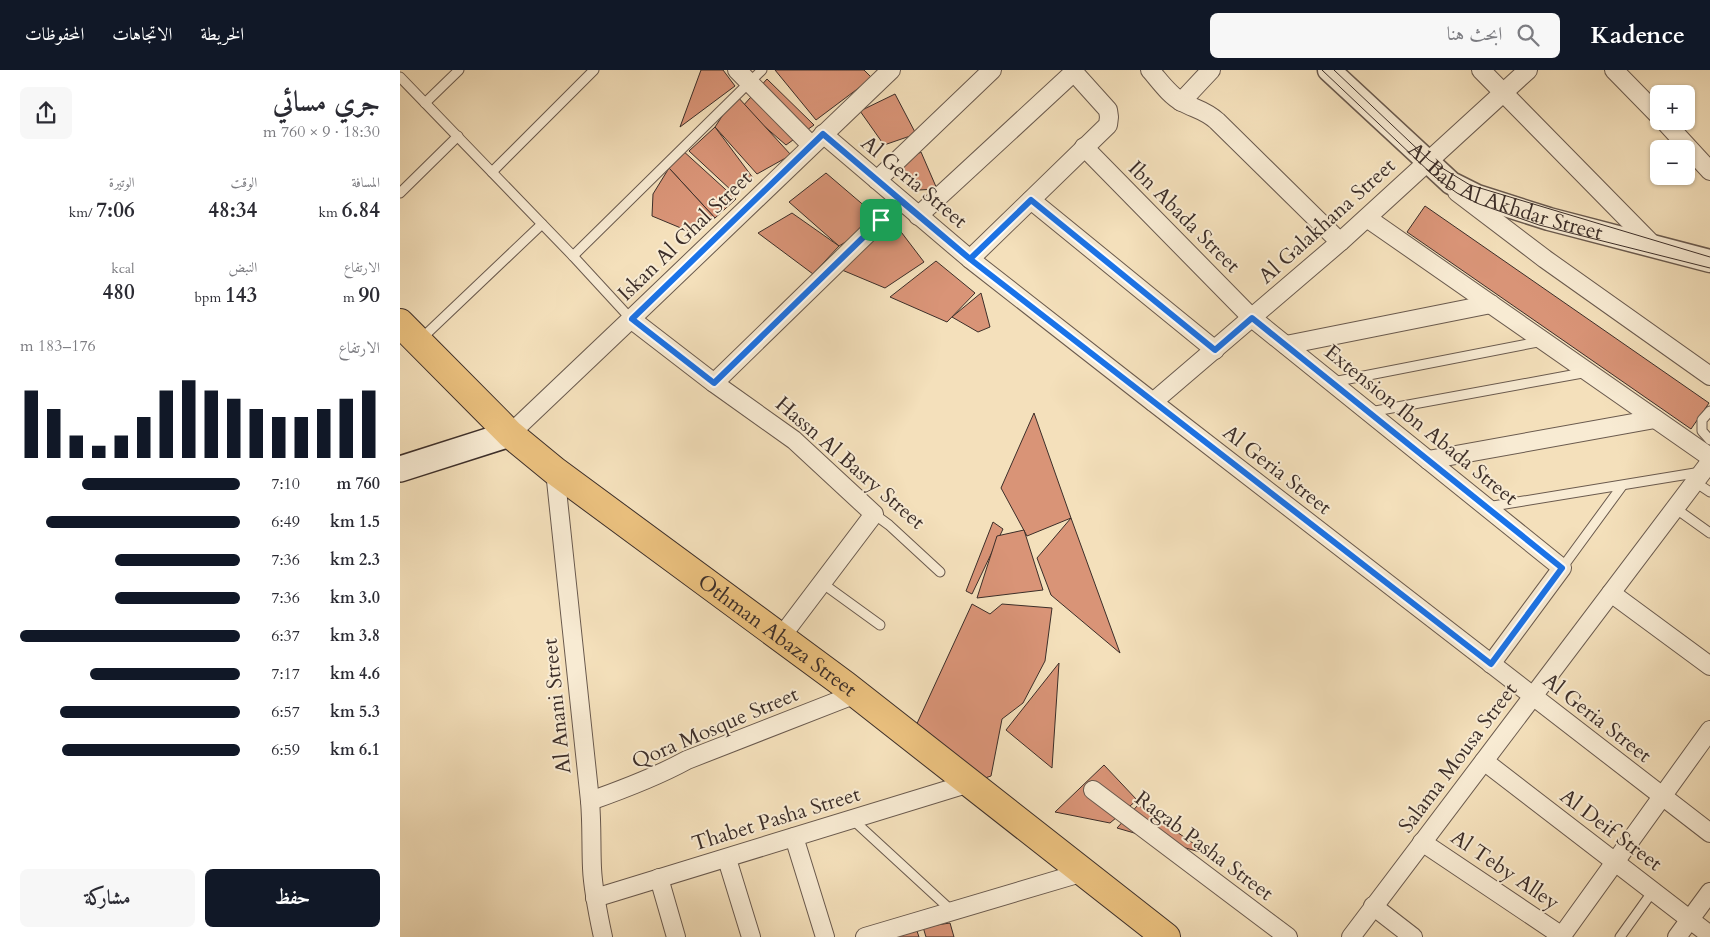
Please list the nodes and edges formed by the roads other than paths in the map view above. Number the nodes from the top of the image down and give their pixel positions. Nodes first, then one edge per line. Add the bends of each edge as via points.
1 (459, 70) edge
2 (594, 70) edge
3 (762, 70) edge
4 (891, 70) edge
5 (992, 70) edge
6 (1150, 70) edge
7 (1211, 70) edge
8 (1329, 70) edge
9 (1481, 70) edge
10 (1528, 70) edge
11 (1614, 70) edge
12 (1073, 71) edge
13 (744, 76) edge
14 (400, 77) edge
15 (1503, 93) junction
16 (1181, 102) junction
17 (425, 103) junction
18 (1650, 107) edge
19 (1672, 130) edge
20 (458, 136) junction
21 (817, 140) junction
22 (1084, 147) junction
23 (1427, 161) junction
24 (1710, 171) edge
25 (492, 172) junction
26 (877, 180) junction
27 (400, 193) edge
28 (1031, 200) junction
29 (901, 201) junction
30 (918, 216) junction
31 (1368, 218) junction
32 (542, 224) junction
33 (1340, 242) junction
34 (1655, 247) junction
35 (572, 256) junction
36 (970, 259) junction
37 (1710, 261) edge
38 (1490, 304) junction
39 (1252, 318) junction
40 (632, 319) junction
41 (409, 332) edge
42 (1544, 341) junction
43 (1286, 345) junction
44 (1215, 350) junction
45 (1588, 372) junction
46 (1710, 376) edge
47 (1332, 382) junction
48 (714, 383) junction
49 (1153, 402) junction
50 (1710, 411) edge
51 (1369, 412) junction
52 (1655, 419) junction
53 (510, 434) junction
54 (1710, 440) edge
55 (1428, 460) junction
56 (1705, 468) edge
57 (400, 469) edge
58 (556, 471) junction
59 (1622, 486) junction
60 (1710, 492) edge
61 (1487, 507) junction
62 (1676, 508) junction
63 (874, 514) junction
64 (1710, 533) edge
65 (1562, 568) junction
66 (940, 572) dead end
67 (822, 583) junction
68 (1611, 593) junction
69 (880, 625) dead end
70 (781, 637) junction
71 (1491, 664) junction
72 (1710, 666) edge
73 (856, 694) junction
74 (1532, 696) junction
75 (1710, 730) edge
76 (1484, 762) junction
77 (970, 783) junction
78 (1093, 790) dead end
79 (1663, 797) junction
80 (590, 802) junction
81 (852, 819) junction
82 (1710, 833) edge
83 (794, 837) junction
84 (1422, 842) junction
85 (727, 858) junction
86 (1616, 862) junction
87 (1084, 872) junction
88 (660, 878) junction
89 (1653, 891) junction
90 (1710, 892) edge
91 (595, 898) junction
92 (1374, 906) junction
93 (952, 911) junction
94 (1690, 919) junction
95 (1710, 935) edge
96 (1562, 936) edge
97 (603, 937) edge
98 (676, 937) edge
99 (751, 937) edge
100 (825, 937) edge
101 (865, 937) edge
102 (1166, 937) edge
103 (1288, 937) edge
104 (1350, 937) edge
105 (1413, 937) edge
106 (1620, 937) edge
107 (1677, 937) edge

1 - 17 lane
2 - 25 lane
3 - 13 lane
4 - 21 street, Iskan Al Ghal Street
5 - 26 street
6 - 16 street
7 - 16 street
8 - 23 street, Al Bab Al Akhdar Street
9 - 15 street
10 - 15 street, Al Galakhana Street
11 - 18 street
12 - 22 street via 1108,110 1108,125
12 - 30 street
13 - 21 street, Al Geria Street
13 - 35 lane
14 - 17 lane
15 - 23 street, Al Galakhana Street
15 - 34 street
16 - 33 street via 1208,112
17 - 20 lane
19 - 24 street
20 - 25 lane
20 - 27 lane
21 - 26 street, Al Geria Street
21 - 40 street, Iskan Al Ghal Street
22 - 28 street
22 - 39 street, Ibn Abada Street
23 - 31 street, Al Galakhana Street
23 - 34 street, Al Bab Al Akhdar Street via 1452,183 1477,196
23 - 46 street via 1457,193 1501,227
25 - 32 lane
26 - 29 street, Al Geria Street
28 - 36 street
28 - 44 street
29 - 30 street, Al Geria Street
29 - 48 street
30 - 36 street, Al Geria Street
31 - 33 street, Al Galakhana Street
31 - 38 street
32 - 35 lane
32 - 41 lane
33 - 39 street, Al Galakhana Street
34 - 37 street, Al Bab Al Akhdar Street
35 - 40 lane
36 - 49 street, Al Geria Street
38 - 42 street
38 - 43 street
39 - 43 street, Extension Ibn Abada Street
39 - 44 street, Al Galakhana Street
40 - 48 street, Hassn Al Basry Street
40 - 53 street, Iskan Al Ghal Street
41 - 53 main road, Othman Abaza Street
42 - 45 street
42 - 47 lane
43 - 47 street, Extension Ibn Abada Street
44 - 49 street, Al Galakhana Street
45 - 51 lane
45 - 52 street
47 - 51 street, Extension Ibn Abada Street
48 - 63 street, Hassn Al Basry Street via 794,440
49 - 71 street, Al Geria Street
50 - 54 lane via 1702,420 1702,431
51 - 55 street, Extension Ibn Abada Street
52 - 55 street
52 - 56 street
53 - 57 main road
53 - 58 main road, Othman Abaza Street
55 - 61 street, Extension Ibn Abada Street
56 - 59 lane
56 - 60 lane
56 - 62 street, Salama Mousa Street
58 - 70 main road, Othman Abaza Street
58 - 80 street, Al Anani Street
59 - 61 lane
59 - 65 lane
61 - 65 street, Extension Ibn Abada Street
62 - 64 lane
62 - 68 street, Salama Mousa Street
63 - 66 lane, Hassn Al Basry Street
63 - 67 street
65 - 71 street
67 - 69 lane
67 - 70 street
68 - 72 street
68 - 74 street, Salama Mousa Street
70 - 73 main road, Othman Abaza Street
71 - 74 street, Al Geria Street
73 - 77 main road, Othman Abaza Street
73 - 80 street, Qora Mosque Street
74 - 76 street, Salama Mousa Street
74 - 79 street, Al Geria Street
75 - 79 street
76 - 84 street, Salama Mousa Street
76 - 86 street, Al Deif Street
77 - 81 street, Thabet Pasha Street
77 - 87 main road, Othman Abaza Street
78 - 103 street, Ragab Pasha Street
79 - 82 street, Al Geria Street
79 - 86 street
80 - 91 street, Al Anani Street
81 - 83 street, Thabet Pasha Street
81 - 93 lane
83 - 85 street, Thabet Pasha Street
83 - 100 street
84 - 92 street, Salama Mousa Street
84 - 96 street, Al Teby Alley
85 - 88 street, Thabet Pasha Street
85 - 99 street
86 - 89 street, Al Deif Street
86 - 96 street
87 - 93 street
87 - 102 main road, Othman Abaza Street
88 - 91 street, Thabet Pasha Street
88 - 98 street
89 - 94 street, Al Deif Street
89 - 106 lane
90 - 94 street
91 - 97 street, Al Anani Street
92 - 104 street, Salama Mousa Street
92 - 105 street
93 - 101 street
94 - 95 street, Al Deif Street
94 - 107 street

